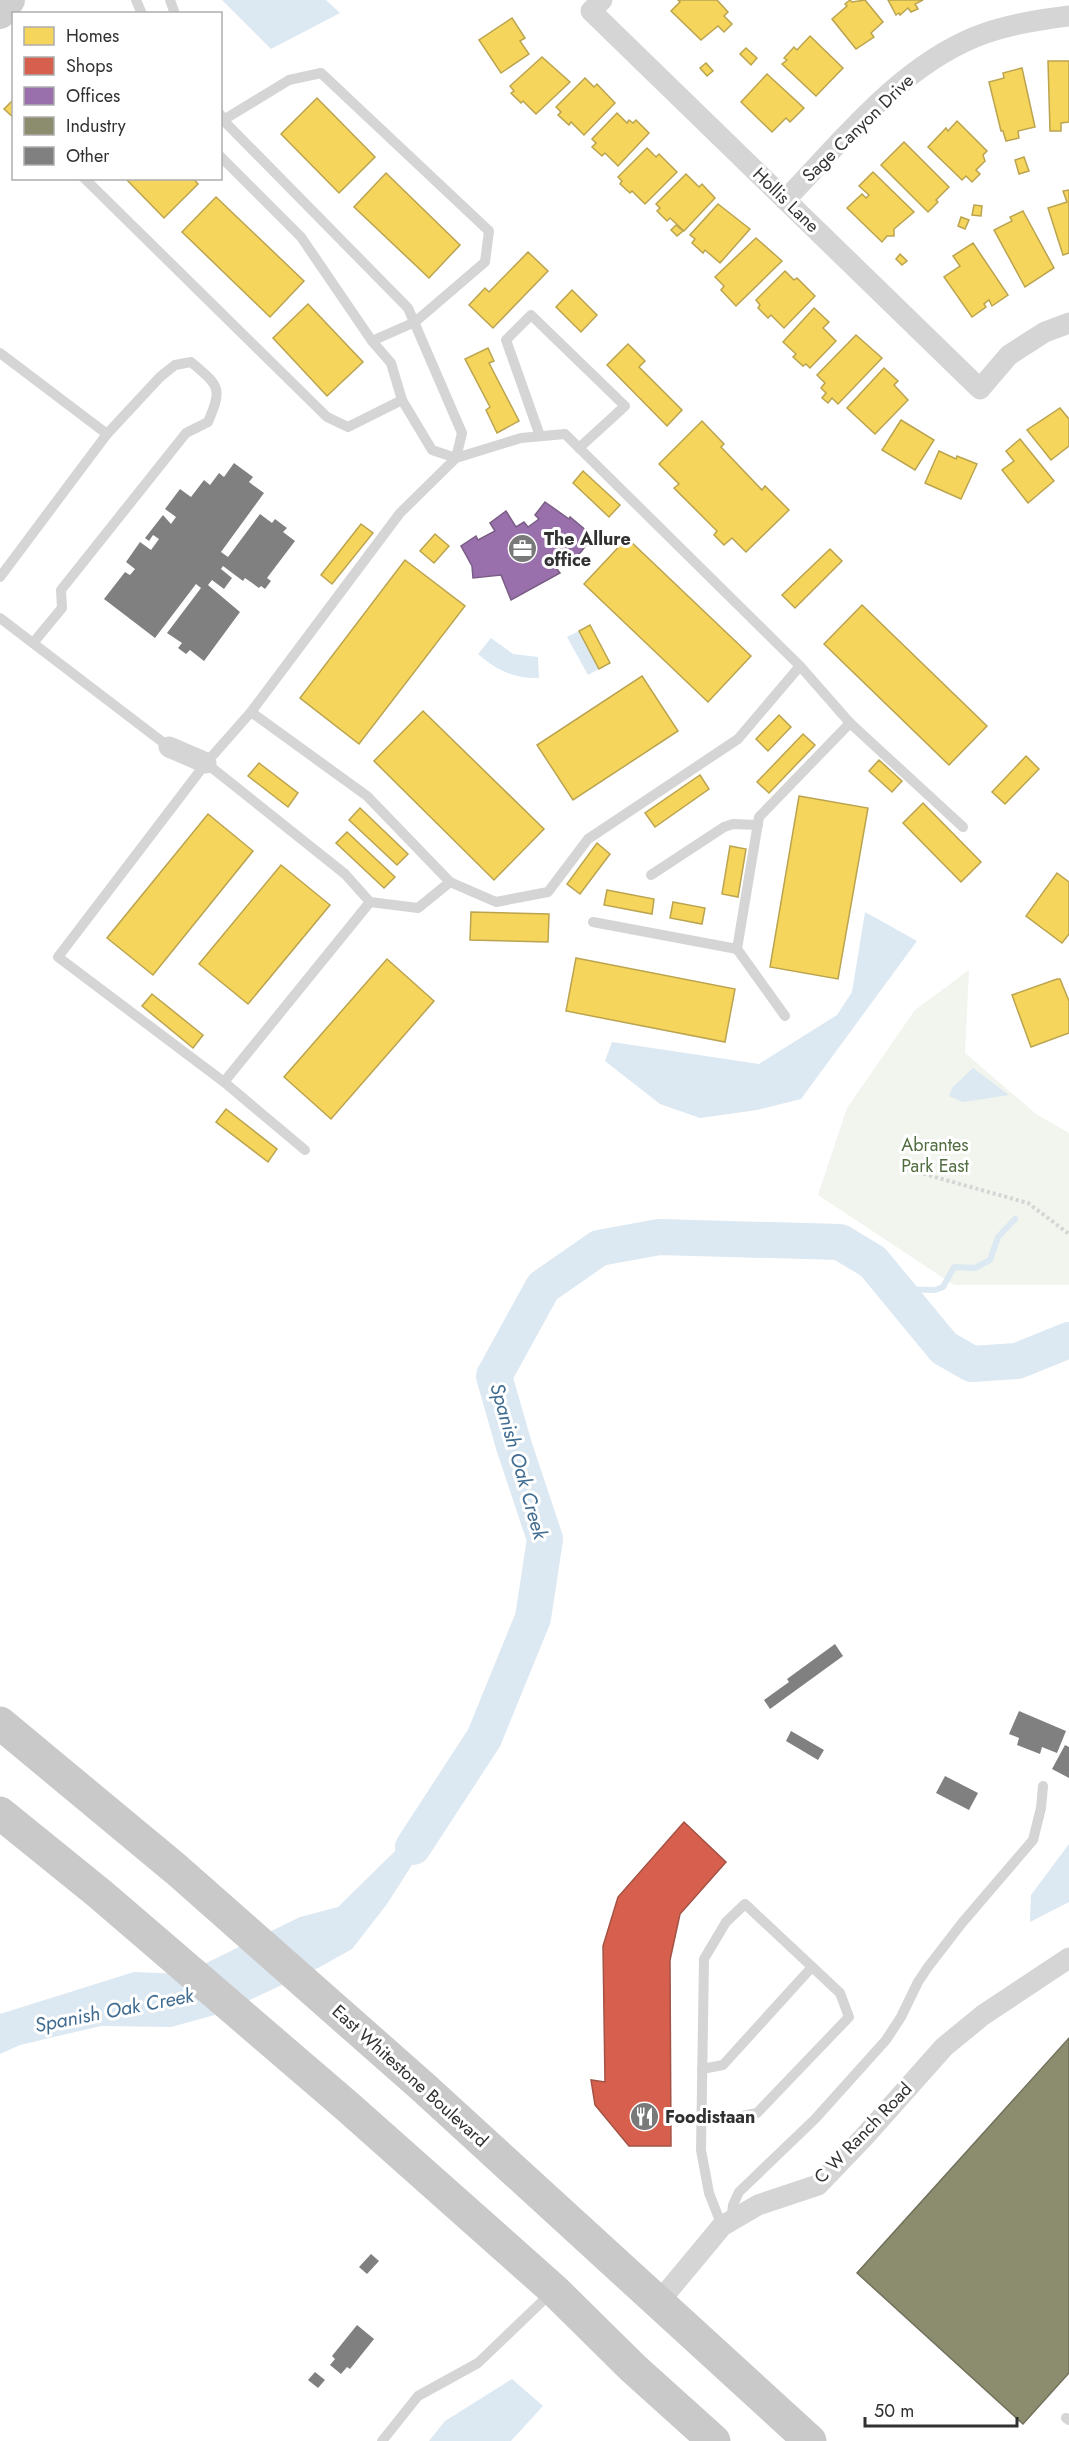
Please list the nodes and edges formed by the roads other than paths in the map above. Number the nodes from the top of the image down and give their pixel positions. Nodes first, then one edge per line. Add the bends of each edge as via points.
1 (10, 0) edge
2 (597, 6) edge
3 (0, 14) edge
4 (1069, 16) edge
5 (222, 119) edge
6 (222, 158) edge
7 (86, 180) edge
8 (786, 199) junction
9 (415, 322) junction
10 (1069, 323) edge
11 (372, 341) junction
12 (0, 353) edge
13 (402, 400) junction
14 (107, 434) junction
15 (540, 436) junction
16 (579, 448) junction
17 (456, 458) junction
18 (0, 577) edge
19 (0, 618) edge
20 (33, 643) junction
21 (800, 666) junction
22 (251, 712) junction
23 (850, 723) junction
24 (170, 747) joint
25 (206, 764) junction
26 (758, 825) junction
27 (963, 827) dead end
28 (651, 875) dead end
29 (450, 882) junction
30 (370, 902) junction
31 (593, 922) dead end
32 (737, 949) junction
33 (785, 1016) dead end
34 (224, 1082) junction
35 (305, 1150) dead end
36 (0, 1723) edge
37 (1043, 1786) dead end
38 (0, 1813) edge
39 (1069, 1958) edge
40 (812, 1967) junction
41 (702, 2069) junction
42 (701, 2119) junction
43 (727, 2224) junction
44 (554, 2290) junction
45 (658, 2302) junction
46 (382, 2441) edge
47 (714, 2441) edge
48 (810, 2441) edge

1 - 3 street
2 - 8 street, Hollis Lane
4 - 8 street, Sage Canyon Drive via 976,36 936,57 896,86
5 - 9 lane via 408,308
5 - 9 lane via 289,80 321,73 489,231 485,262
6 - 11 lane via 301,237
7 - 13 lane via 327,417 348,427
8 - 10 street, Hollis Lane via 980,389 1009,355 1045,332
9 - 11 lane
9 - 17 lane via 462,433
11 - 13 lane via 391,363
12 - 14 lane
13 - 17 lane via 432,450
14 - 18 lane
14 - 20 lane via 175,365 191,362 214,381 218,399 208,422 186,433 61,590 62,608
15 - 16 lane via 565,434
15 - 16 lane via 506,340 531,315 625,406
15 - 17 lane
16 - 21 lane
17 - 22 lane via 400,513
19 - 20 lane
20 - 24 lane
21 - 23 lane
21 - 29 lane via 738,739 588,839 548,892 496,902
22 - 25 lane
22 - 29 lane via 367,796
23 - 26 lane via 759,817
23 - 27 lane
24 - 25 street
25 - 30 lane via 345,874
25 - 34 lane via 58,957
26 - 28 lane via 724,826
26 - 32 lane
29 - 30 lane via 418,908
30 - 34 lane
31 - 32 lane
32 - 33 lane
34 - 35 lane
36 - 45 main road, East Whitestone Boulevard via 177,1870 423,2086
37 - 43 lane via 1037,1829 1027,1849 928,1967 886,2040 814,2119 739,2192
38 - 44 main road via 348,2107
39 - 43 street, C W Ranch Road via 983,2015 944,2047 818,2185 758,2205
40 - 41 lane via 723,2065
40 - 41 lane via 745,1904 726,1922 704,1959
40 - 42 lane via 840,1993 849,2017 757,2113
41 - 42 lane
42 - 43 lane via 701,2150 709,2193
43 - 45 street, C W Ranch Road
44 - 46 lane via 478,2363 418,2396
44 - 47 main road
45 - 48 main road, East Whitestone Boulevard

